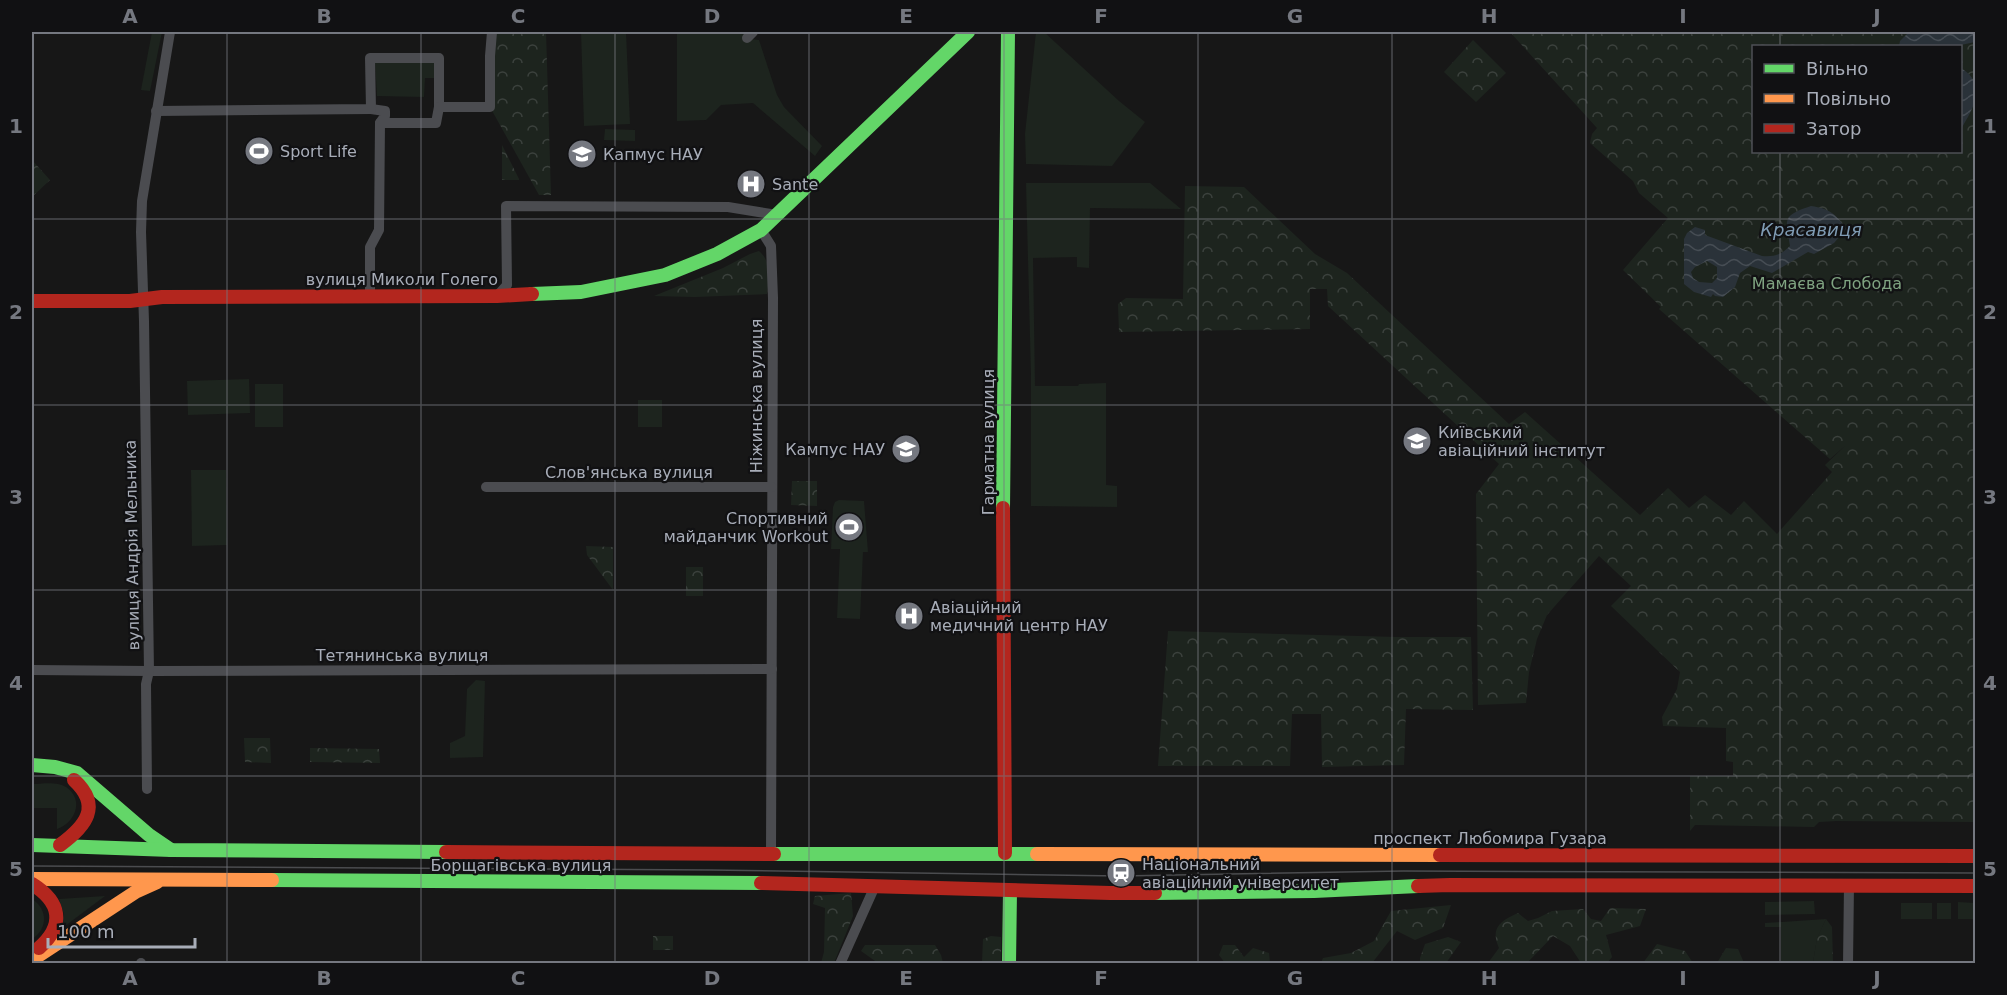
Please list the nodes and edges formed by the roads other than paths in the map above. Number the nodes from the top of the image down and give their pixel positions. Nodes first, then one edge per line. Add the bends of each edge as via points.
1 (170, 32) edge
2 (492, 32) edge
3 (968, 32) edge
4 (1008, 32) edge
5 (439, 107) junction
6 (371, 109) junction
7 (156, 111) junction
8 (380, 123) junction
9 (777, 215) junction
10 (760, 230) junction
11 (370, 295) junction
12 (496, 296) junction
13 (143, 300) junction
14 (32, 301) edge
15 (486, 487) dead end
16 (772, 487) junction
17 (772, 669) junction
18 (32, 670) edge
19 (148, 671) junction
20 (32, 765) edge
21 (32, 773) edge
22 (147, 789) dead end
23 (32, 845) edge
24 (60, 845) junction
25 (171, 850) junction
26 (771, 853) junction
27 (1005, 854) junction
28 (1976, 856) edge
29 (32, 879) edge
30 (162, 880) junction
31 (32, 884) edge
32 (1849, 885) junction
33 (876, 886) junction
34 (1976, 886) edge
35 (1010, 891) junction
36 (32, 950) edge
37 (32, 958) edge
38 (840, 963) edge
39 (1009, 963) edge
40 (1848, 963) edge

1 - 7 street, вулиця Андрія Мельника
2 - 5 street via 490,106
3 - 9 main road
4 - 27 main road, Гарматна вулиця via 1003,494
5 - 6 street via 439,58 370,58
5 - 8 street via 436,123
6 - 7 street
6 - 8 street via 385,111
7 - 13 street, вулиця Андрія Мельника via 142,201
8 - 11 street via 379,230 370,247
9 - 10 main road
9 - 12 street via 728,207 506,206 507,285
10 - 12 main road, вулиця Миколи Голего via 717,254 650,279 581,292
10 - 16 street, Ніжинська вулиця via 771,246 773,288
11 - 12 main road, вулиця Миколи Голего
11 - 13 main road, вулиця Миколи Голего
13 - 14 main road, вулиця Миколи Голего
13 - 19 street, вулиця Андрія Мельника
15 - 16 street, Слов'янська вулиця
16 - 17 street, Ніжинська вулиця
17 - 19 street, Тетянинська вулиця
17 - 26 street, Ніжинська вулиця
18 - 19 street, Тетянинська вулиця
19 - 22 street, вулиця Андрія Мельника
20 - 25 main road via 55,766 77,774
21 - 24 main road via 66,776 84,789 88,799 85,823
23 - 24 main road, Борщагівська вулиця
24 - 25 main road, Борщагівська вулиця
25 - 26 main road, Борщагівська вулиця
26 - 27 main road, Борщагівська вулиця
27 - 28 main road, проспект Любомира Гузара
29 - 30 main road, Борщагівська вулиця
30 - 33 main road, Борщагівська вулиця
30 - 37 main road via 136,891
31 - 36 main road via 50,897 57,919 49,940
32 - 34 main road
32 - 35 main road
32 - 40 street
33 - 35 main road, Борщагівська вулиця
33 - 38 street
35 - 39 main road

